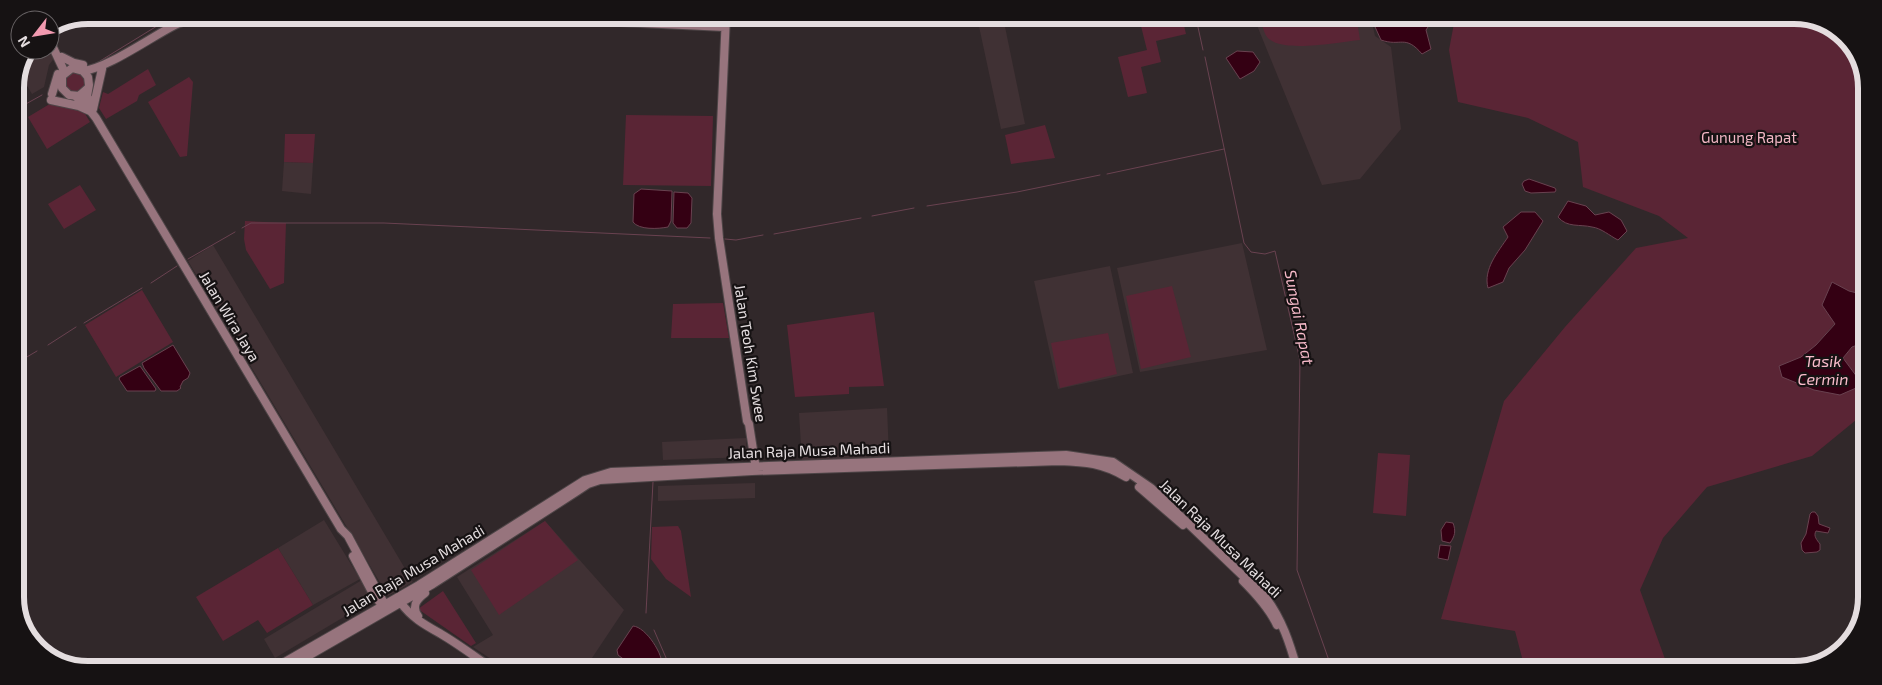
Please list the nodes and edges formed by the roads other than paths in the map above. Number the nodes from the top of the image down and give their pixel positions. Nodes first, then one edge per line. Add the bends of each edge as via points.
1 (177, 24) edge
2 (661, 24) edge
3 (725, 24) edge
4 (725, 27) junction
5 (61, 60) junction
6 (100, 68) junction
7 (68, 70) junction
8 (83, 71) junction
9 (88, 85) junction
10 (75, 96) junction
11 (93, 113) junction
12 (754, 468) junction
13 (433, 584) junction
14 (403, 599) junction
15 (385, 607) junction
16 (418, 616) junction
17 (438, 633) junction
18 (285, 661) edge
19 (299, 661) edge
20 (481, 661) edge
21 (1290, 661) edge
22 (1295, 661) edge

1 - 6 main road
2 - 4 main road
3 - 4 main road, Jalan Teoh Kim Swee
4 - 12 main road, Jalan Teoh Kim Swee via 718,238
5 - 6 main road
5 - 7 main road
5 - 11 main road via 52,97
6 - 8 main road
6 - 9 main road
6 - 11 main road
7 - 8 main road
7 - 10 main road via 61,80 62,88
8 - 9 main road
9 - 10 main road via 82,95
9 - 11 main road, Jalan Wira Jaya via 87,96
10 - 11 main road, Jalan Wira Jaya
11 - 15 main road, Jalan Wira Jaya via 348,536
12 - 13 main road, Jalan Raja Musa Mahadi via 610,478 594,482
12 - 14 main road, Jalan Raja Musa Mahadi via 598,474 545,504
12 - 21 main road, Jalan Raja Musa Mahadi via 1059,461 1110,468 1147,492 1256,595 1272,616
12 - 22 main road, Jalan Raja Musa Mahadi via 1066,455 1113,462 1151,488 1266,598 1276,612
13 - 14 main road, Jalan Raja Musa Mahadi
13 - 16 main road via 416,601 414,609
14 - 15 main road, Jalan Raja Musa Mahadi
14 - 16 main road
14 - 17 main road via 410,615
15 - 18 main road, Jalan Raja Musa Mahadi
15 - 19 main road, Jalan Raja Musa Mahadi
16 - 17 main road via 436,628
17 - 20 main road

